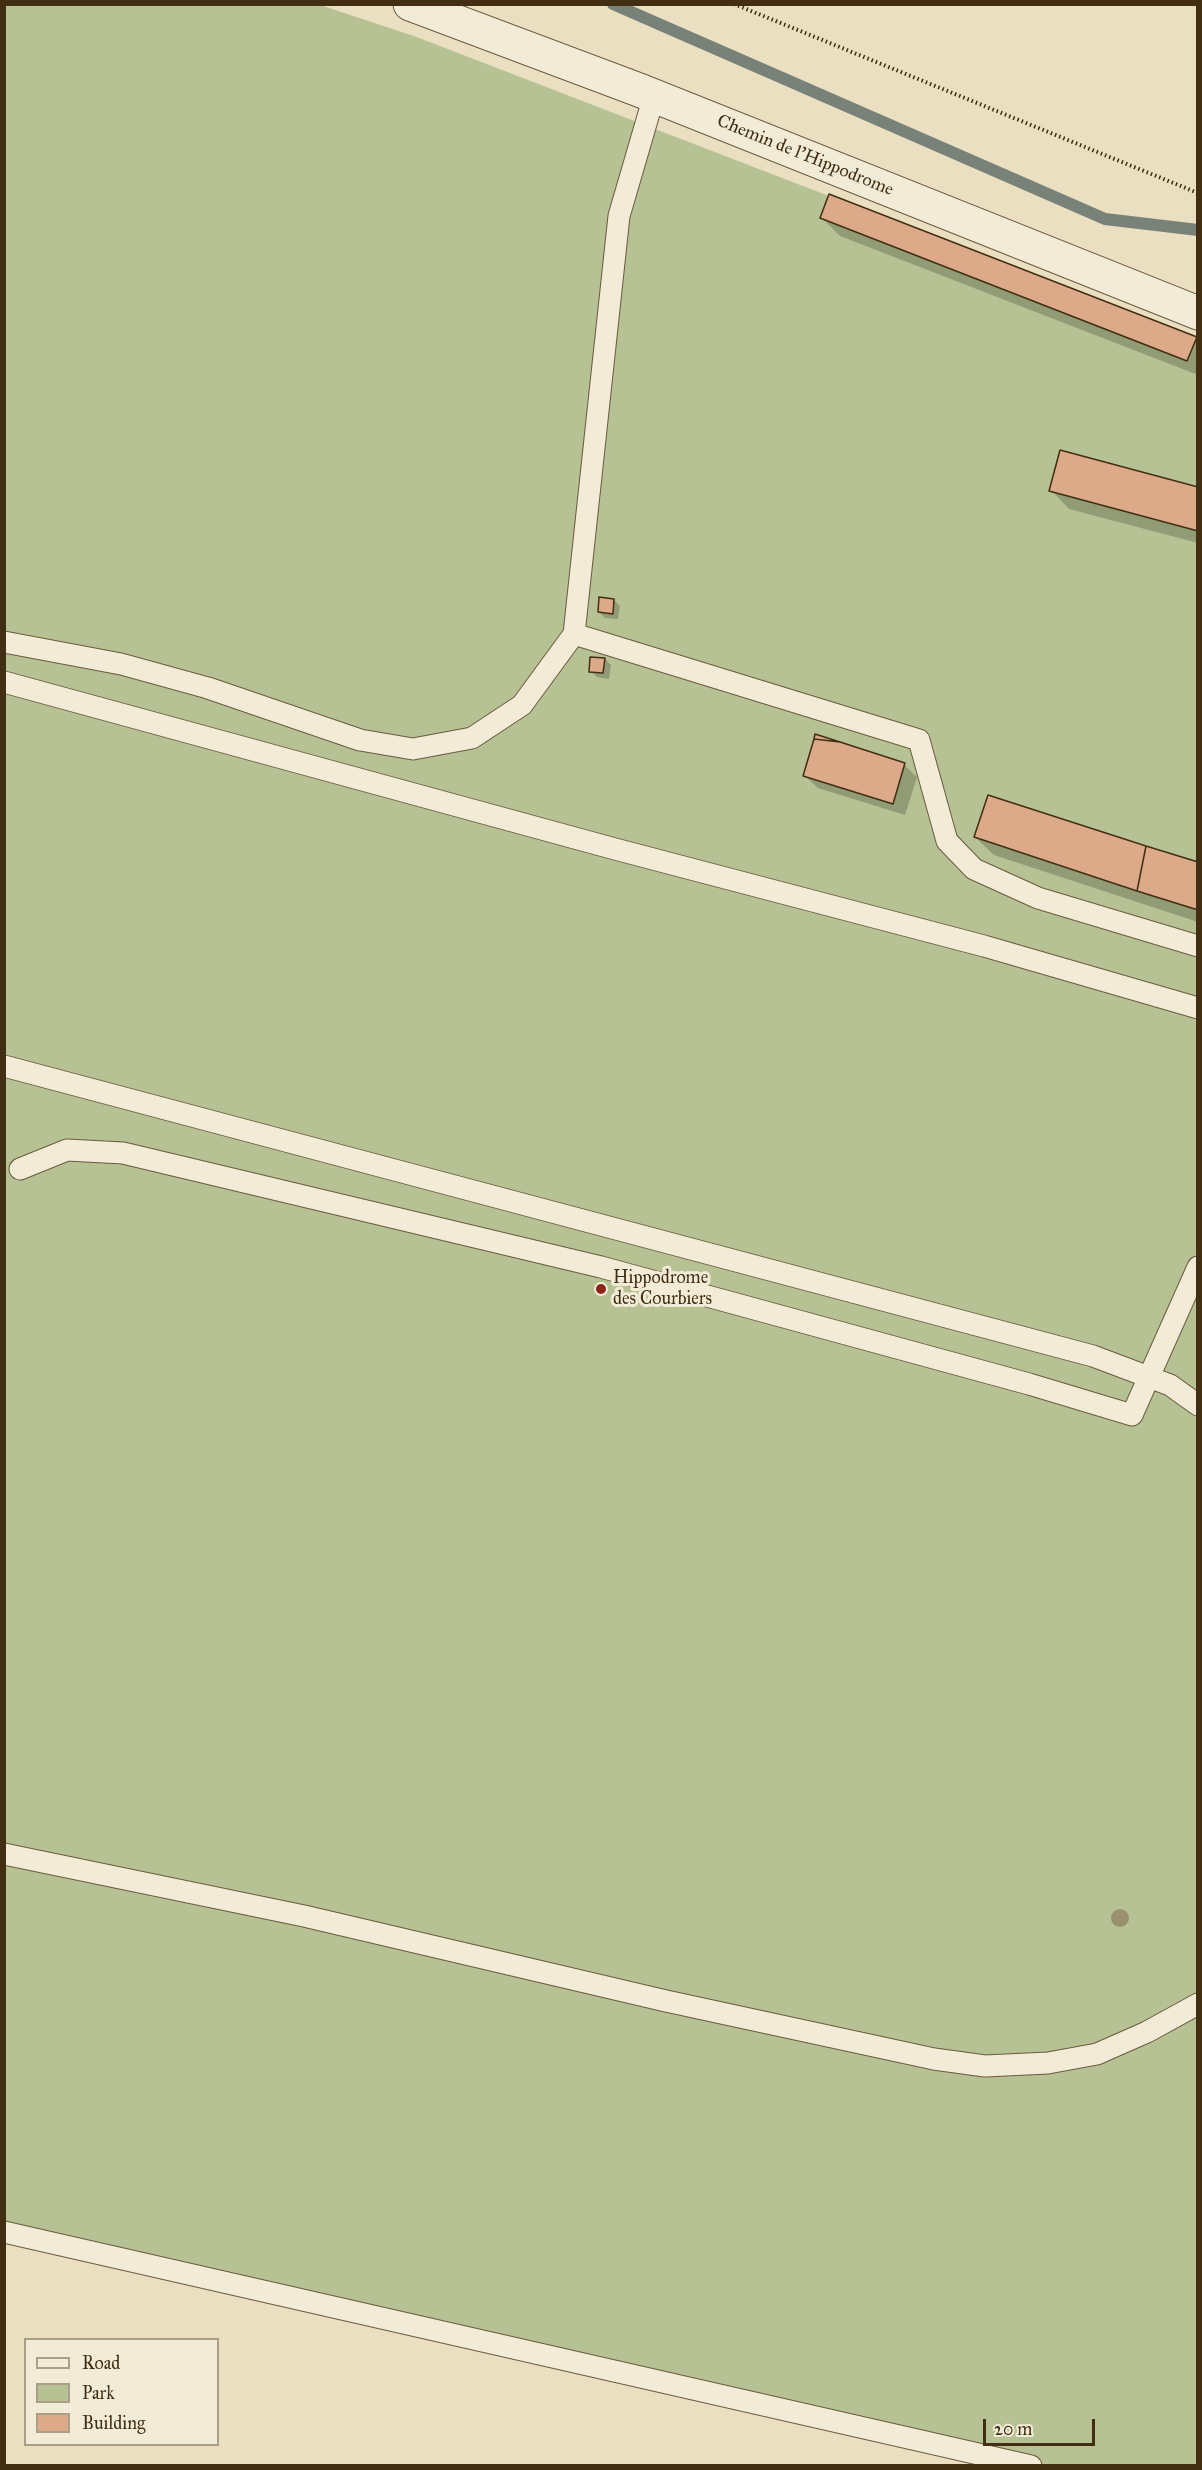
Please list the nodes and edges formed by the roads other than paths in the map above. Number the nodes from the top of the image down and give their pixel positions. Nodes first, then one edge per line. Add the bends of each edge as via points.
1 (410, 4) edge
2 (654, 96) junction
3 (1197, 313) edge
4 (574, 634) junction
5 (4, 642) edge
6 (4, 682) edge
7 (1197, 946) edge
8 (1197, 1008) edge
9 (4, 1066) edge
10 (20, 1169) dead end
11 (1197, 1267) edge
12 (1149, 1377) junction
13 (1197, 1405) edge
14 (4, 1854) edge
15 (1197, 2004) edge
16 (4, 2232) edge
17 (1031, 2466) edge

1 - 2 street, Chemin de l'Hippodrome
2 - 3 street, Chemin de l'Hippodrome
2 - 4 lane via 619,216
4 - 5 lane via 522,705 472,738 413,749 360,740 208,688 121,664
4 - 7 lane via 919,740 947,841 974,869 1038,898
6 - 8 lane via 984,946
9 - 12 lane via 1093,1356
10 - 12 lane via 67,1150 123,1153 601,1267 1132,1415
11 - 12 lane
12 - 13 lane via 1170,1385
14 - 15 lane via 304,1916 934,2059 985,2066 1048,2063 1097,2054
16 - 17 lane

